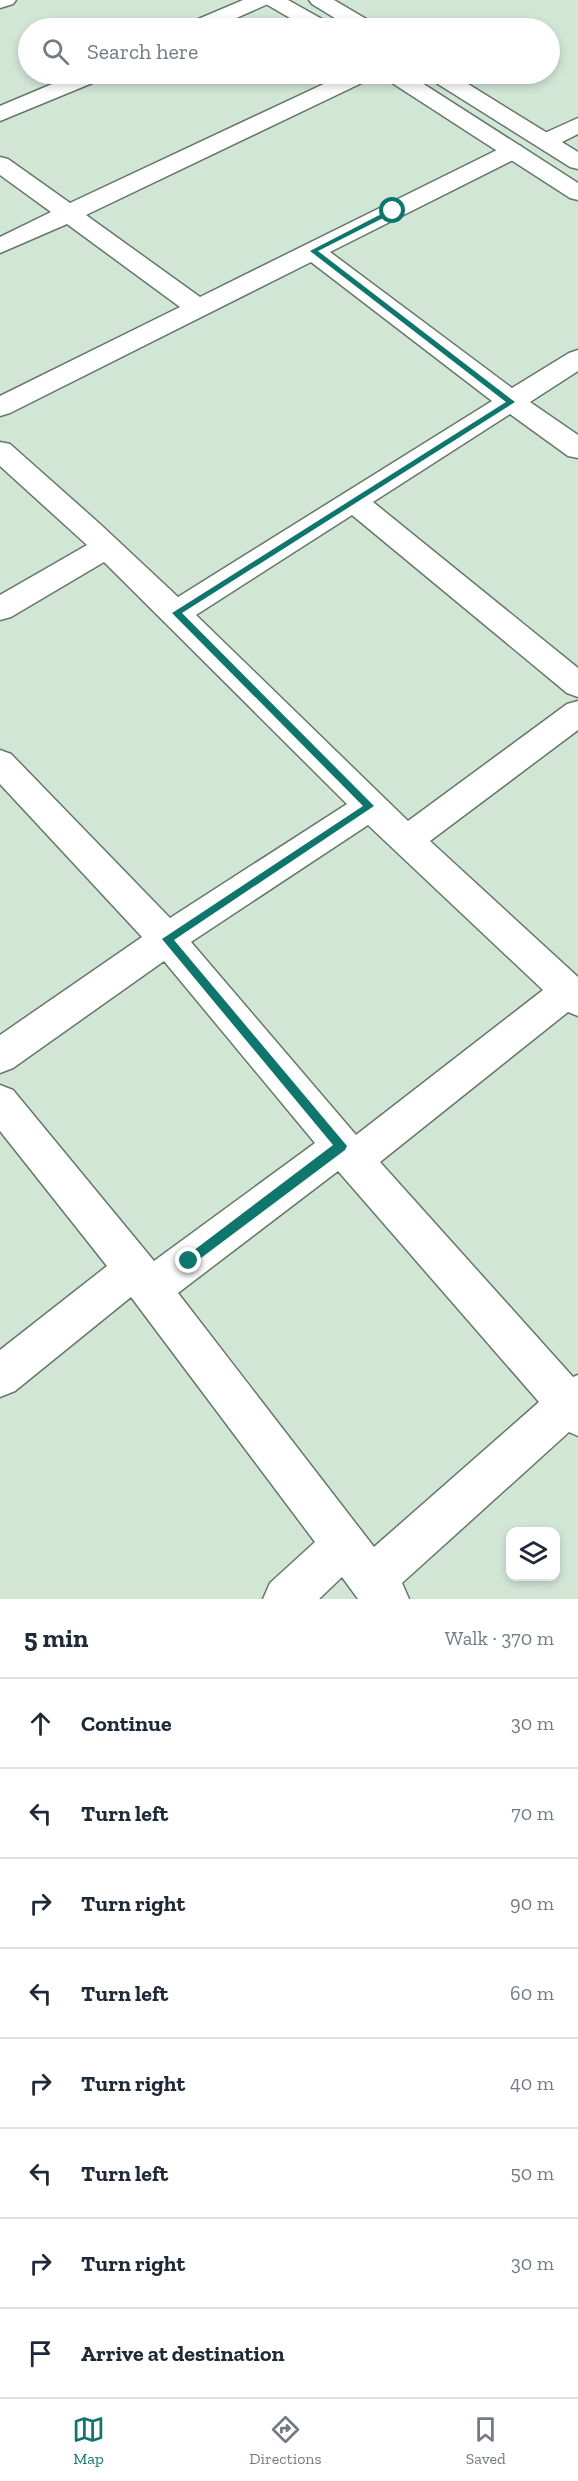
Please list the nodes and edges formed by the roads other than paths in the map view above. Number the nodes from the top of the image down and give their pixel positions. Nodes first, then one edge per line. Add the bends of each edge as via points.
1 (6, 0) edge
2 (261, 0) edge
3 (273, 0) edge
4 (319, 0) edge
5 (0, 2) edge
6 (220, 18) edge
7 (304, 18) edge
8 (349, 18) edge
9 (70, 84) edge
10 (341, 84) edge
11 (409, 84) edge
12 (454, 84) edge
13 (0, 114) edge
14 (578, 125) edge
15 (546, 141) junction
16 (513, 151) junction
17 (578, 162) edge
18 (0, 164) edge
19 (578, 193) edge
20 (69, 213) junction
21 (0, 246) edge
22 (313, 251) junction
23 (199, 308) junction
24 (578, 359) edge
25 (512, 402) junction
26 (0, 407) edge
27 (578, 449) edge
28 (0, 452) edge
29 (354, 502) junction
30 (107, 547) junction
31 (0, 609) edge
32 (176, 613) junction
33 (578, 685) edge
34 (578, 713) edge
35 (0, 763) edge
36 (370, 806) junction
37 (406, 841) junction
38 (167, 939) junction
39 (573, 995) edge
40 (0, 1056) edge
41 (0, 1102) edge
42 (347, 1153) junction
43 (143, 1279) junction
44 (0, 1376) edge
45 (575, 1405) edge
46 (345, 1544) junction
47 (378, 1590) edge
48 (286, 1599) edge

1 - 5 street
2 - 6 street
3 - 7 street
4 - 8 street
9 - 13 street
10 - 20 street
11 - 16 street
12 - 15 street
14 - 15 street
15 - 17 street
16 - 19 street
16 - 22 street
18 - 20 street
20 - 21 street
20 - 23 street
22 - 23 street
22 - 25 street
23 - 26 street
24 - 25 street
25 - 27 street
25 - 29 street
28 - 30 street
29 - 32 street
29 - 33 street
30 - 31 street
30 - 32 street
32 - 36 street
34 - 37 street
35 - 38 street
36 - 37 street
36 - 38 street
37 - 39 street
38 - 40 street
38 - 42 street
39 - 42 street
41 - 43 street
42 - 43 street
42 - 45 street
43 - 44 street
43 - 46 street
45 - 47 street
46 - 47 street
46 - 48 street

